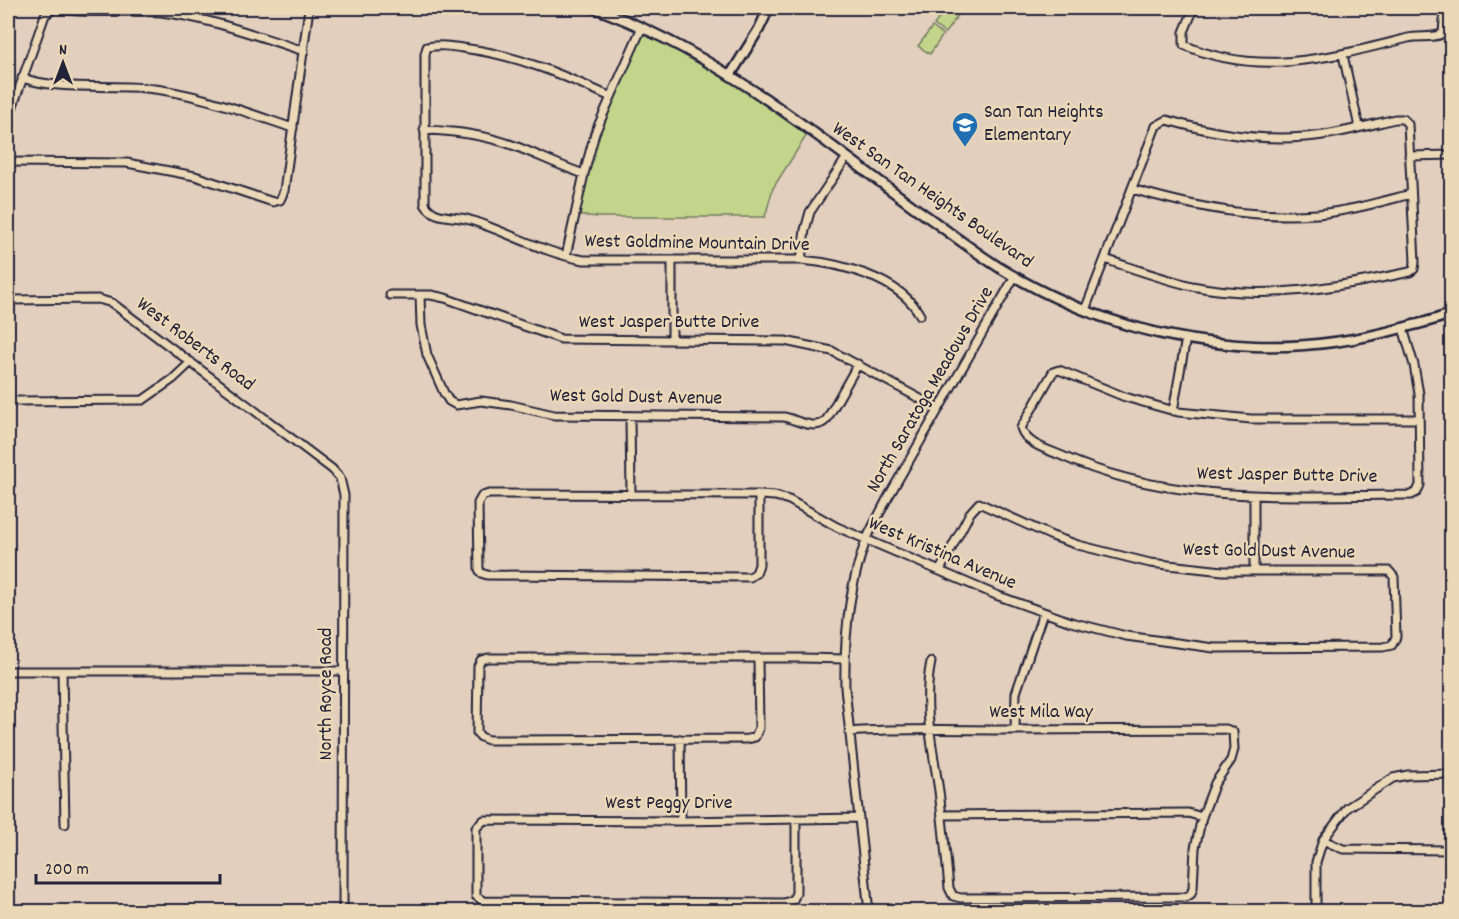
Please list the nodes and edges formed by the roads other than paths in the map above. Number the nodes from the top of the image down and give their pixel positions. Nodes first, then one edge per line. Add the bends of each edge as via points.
1 (54, 8) edge
2 (309, 8) edge
3 (594, 8) edge
4 (769, 8) edge
5 (1194, 8) edge
6 (1445, 8) edge
7 (642, 27) junction
8 (304, 51) junction
9 (1342, 54) junction
10 (731, 74) junction
11 (22, 78) junction
12 (611, 97) junction
13 (8, 120) edge
14 (1359, 127) junction
15 (293, 128) junction
16 (424, 130) junction
17 (1452, 155) edge
18 (1409, 156) junction
19 (847, 157) junction
20 (8, 162) edge
21 (584, 174) junction
22 (1132, 189) junction
23 (1411, 194) junction
24 (566, 256) junction
25 (1105, 259) junction
26 (801, 260) junction
27 (672, 261) junction
28 (1015, 276) junction
29 (390, 295) dead end
30 (420, 295) junction
31 (8, 300) edge
32 (1085, 310) junction
33 (1452, 313) edge
34 (920, 315) dead end
35 (1403, 328) junction
36 (1186, 338) junction
37 (672, 340) junction
38 (190, 362) junction
39 (858, 364) junction
40 (13, 401) dead end
41 (939, 409) junction
42 (1173, 411) junction
43 (630, 417) junction
44 (1418, 419) junction
45 (340, 478) joint
46 (631, 495) junction
47 (759, 495) junction
48 (1254, 496) junction
49 (867, 540) junction
50 (940, 570) junction
51 (1254, 571) junction
52 (1043, 613) junction
53 (1392, 645) joint
54 (758, 658) junction
55 (844, 659) junction
56 (931, 662) dead end
57 (8, 671) edge
58 (62, 671) junction
59 (344, 671) junction
60 (930, 730) junction
61 (1015, 730) junction
62 (849, 732) junction
63 (680, 739) junction
64 (1452, 774) edge
65 (942, 815) junction
66 (1202, 817) junction
67 (859, 819) junction
68 (796, 820) junction
69 (681, 821) junction
70 (65, 824) dead end
71 (1323, 840) junction
72 (1452, 850) edge
73 (343, 912) edge
74 (869, 912) edge
75 (1316, 912) edge

1 - 8 street via 164,12 212,22
1 - 11 street via 45,15
2 - 8 street
3 - 7 street, West San Tan Heights Boulevard
4 - 10 street
5 - 9 street via 1184,32 1184,45 1197,50 1263,62 1298,62
6 - 9 street via 1443,33 1439,36 1412,37
7 - 10 street, West San Tan Heights Boulevard
7 - 12 street
8 - 15 street
9 - 14 street
10 - 19 street, West San Tan Heights Boulevard
11 - 13 street
11 - 15 street via 45,85 171,92 223,104
12 - 16 street via 537,65 437,45 428,47 425,54
12 - 21 street via 595,133
14 - 18 street via 1403,119 1408,124
14 - 22 street via 1277,138 1213,132 1162,121 1156,126
15 - 20 street via 284,191 280,200 273,202 195,176 127,163
16 - 21 street via 482,136
16 - 24 street, West Goldmine Mountain Drive via 425,204 429,211 488,226
17 - 18 street
18 - 23 street
19 - 26 street via 810,212
19 - 28 street, West San Tan Heights Boulevard
21 - 24 street
22 - 23 street via 1182,204 1265,215 1319,214
22 - 25 street
23 - 25 street via 1414,269 1410,272 1328,288 1258,291 1194,286
24 - 27 street, West Goldmine Mountain Drive via 584,260
25 - 32 street
26 - 27 street, West Goldmine Mountain Drive
26 - 34 street, West Goldmine Mountain Drive via 835,265 882,282 906,297
27 - 37 street
28 - 32 street, West San Tan Heights Boulevard
28 - 41 street, North Saratoga Meadows Drive
29 - 30 street, West Jasper Butte Drive
30 - 37 street, West Jasper Butte Drive via 446,298 561,339
30 - 43 street, West Gold Dust Avenue via 427,355 449,401 456,405 481,401 554,415
31 - 38 street, West Roberts Road via 99,299 112,303
32 - 36 street, West San Tan Heights Boulevard via 1155,333
33 - 35 street, West San Tan Heights Boulevard
35 - 36 street, West San Tan Heights Boulevard via 1369,338 1281,347
35 - 44 street via 1417,379
36 - 42 street
37 - 39 street, West Jasper Butte Drive via 785,341 832,351
38 - 40 street via 143,400
38 - 45 street, West Roberts Road
39 - 41 street, West Jasper Butte Drive
39 - 43 street, West Gold Dust Avenue via 823,424 815,426 784,417
41 - 49 street, North Saratoga Meadows Drive
42 - 44 street via 1251,419
42 - 48 street, West Jasper Butte Drive via 1125,398 1059,370 1053,372 1021,428 1029,441 1111,475 1174,490
43 - 46 street
44 - 48 street, West Jasper Butte Drive via 1420,485 1411,495
45 - 59 street, North Royce Road via 344,495
46 - 47 street, West Kristina Avenue
46 - 47 street, West Kristina Avenue via 482,496 478,503 481,573 750,577 759,566
47 - 49 street, West Kristina Avenue via 789,500
48 - 51 street
49 - 50 street, West Kristina Avenue
49 - 55 street, North Saratoga Meadows Drive via 851,602
50 - 51 street, West Gold Dust Avenue via 979,503 1052,536 1149,563
50 - 52 street, West Kristina Avenue
51 - 53 street, West Gold Dust Avenue via 1389,571 1394,577 1396,637
52 - 53 street, West Kristina Avenue via 1126,636 1204,647
52 - 61 street via 1016,693
54 - 55 street
54 - 63 street via 759,728 755,736
54 - 63 street via 500,658 481,660 478,666 477,733 481,738
55 - 62 street, North Saratoga Meadows Drive
56 - 60 street
57 - 58 street
58 - 59 street
58 - 70 street
59 - 73 street, North Royce Road
60 - 61 street, West Mila Way
60 - 62 street, West Mila Way
60 - 65 street
61 - 66 street, West Mila Way via 1233,732 1231,760 1215,783
62 - 67 street, North Saratoga Meadows Drive
63 - 69 street
64 - 71 street via 1393,778 1347,808
65 - 66 street via 1188,813
65 - 66 street via 949,888 953,896 961,898 1186,897 1193,888 1195,848
67 - 68 street, West Peggy Drive
67 - 74 street, North Saratoga Meadows Drive
68 - 69 street, West Peggy Drive
68 - 69 street, West Peggy Drive via 796,893 793,900 784,903 483,902 476,896 476,828 484,820
71 - 72 street via 1343,849
71 - 75 street via 1316,862

